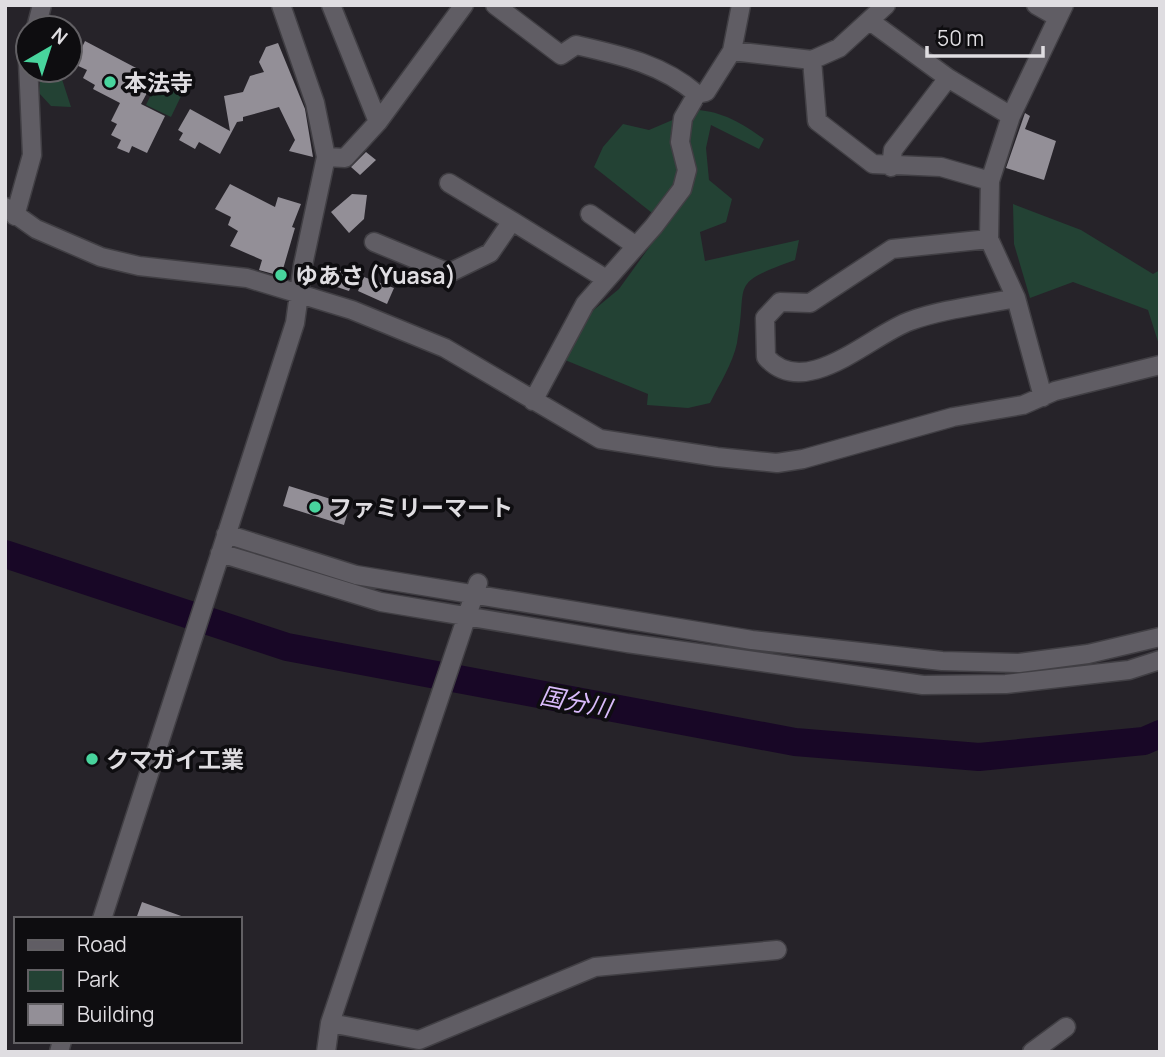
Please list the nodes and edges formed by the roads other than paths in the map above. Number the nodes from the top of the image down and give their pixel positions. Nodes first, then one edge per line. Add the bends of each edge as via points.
1 (281, 5) edge
2 (331, 5) edge
3 (464, 5) edge
4 (495, 5) edge
5 (741, 5) edge
6 (886, 5) edge
7 (1036, 5) edge
8 (1061, 11) edge
9 (870, 21) junction
10 (732, 51) junction
11 (812, 60) junction
12 (948, 78) junction
13 (29, 84) edge
14 (697, 94) junction
15 (1011, 116) junction
16 (379, 122) junction
17 (326, 157) junction
18 (891, 167) junction
19 (990, 181) junction
20 (449, 183) dead end
21 (10, 212) edge
22 (590, 214) dead end
23 (512, 221) junction
24 (989, 239) junction
25 (374, 242) dead end
26 (636, 246) junction
27 (606, 279) junction
28 (299, 292) junction
29 (1016, 298) junction
30 (1160, 365) edge
31 (1043, 397) junction
32 (533, 401) junction
33 (226, 534) junction
34 (220, 552) junction
35 (475, 589) junction
36 (465, 617) junction
37 (1160, 637) edge
38 (1160, 660) edge
39 (103, 917) edge
40 (776, 950) dead end
41 (330, 1023) junction
42 (1066, 1027) dead end
43 (326, 1052) edge
44 (1032, 1052) edge

1 - 17 street via 315,103
2 - 16 street
3 - 16 street
4 - 14 street via 561,55 576,45 661,68
5 - 10 street
6 - 9 street
7 - 8 street
8 - 15 street
9 - 11 street via 839,48
9 - 12 street
10 - 11 street
10 - 14 street via 706,92
11 - 18 street via 817,121 873,164
12 - 15 street
12 - 18 street via 893,150
13 - 21 street via 32,155
14 - 26 street via 683,118 680,142 687,170 682,188
15 - 19 street
16 - 17 street via 345,158
17 - 28 street
18 - 19 street via 941,167
19 - 24 street
20 - 23 street
21 - 28 street via 62,242 101,257 247,278
22 - 26 street
23 - 25 street via 490,253 449,273
23 - 27 street
24 - 29 street
24 - 29 street via 892,249 810,303 780,302 765,318 766,358 776,369 786,371 829,367 909,321
26 - 27 street
27 - 32 street via 575,319
28 - 32 street via 445,348
28 - 33 street via 295,323
29 - 31 street
30 - 31 street
31 - 32 street via 777,463 600,439
33 - 34 street
33 - 35 street via 356,575
34 - 36 street via 381,602
34 - 39 street
35 - 36 street
35 - 37 street via 752,640 942,662 1019,663 1088,654
36 - 38 street via 923,685 1006,684 1129,670
36 - 41 street
40 - 41 street via 595,967 419,1040
41 - 43 street
42 - 44 street

